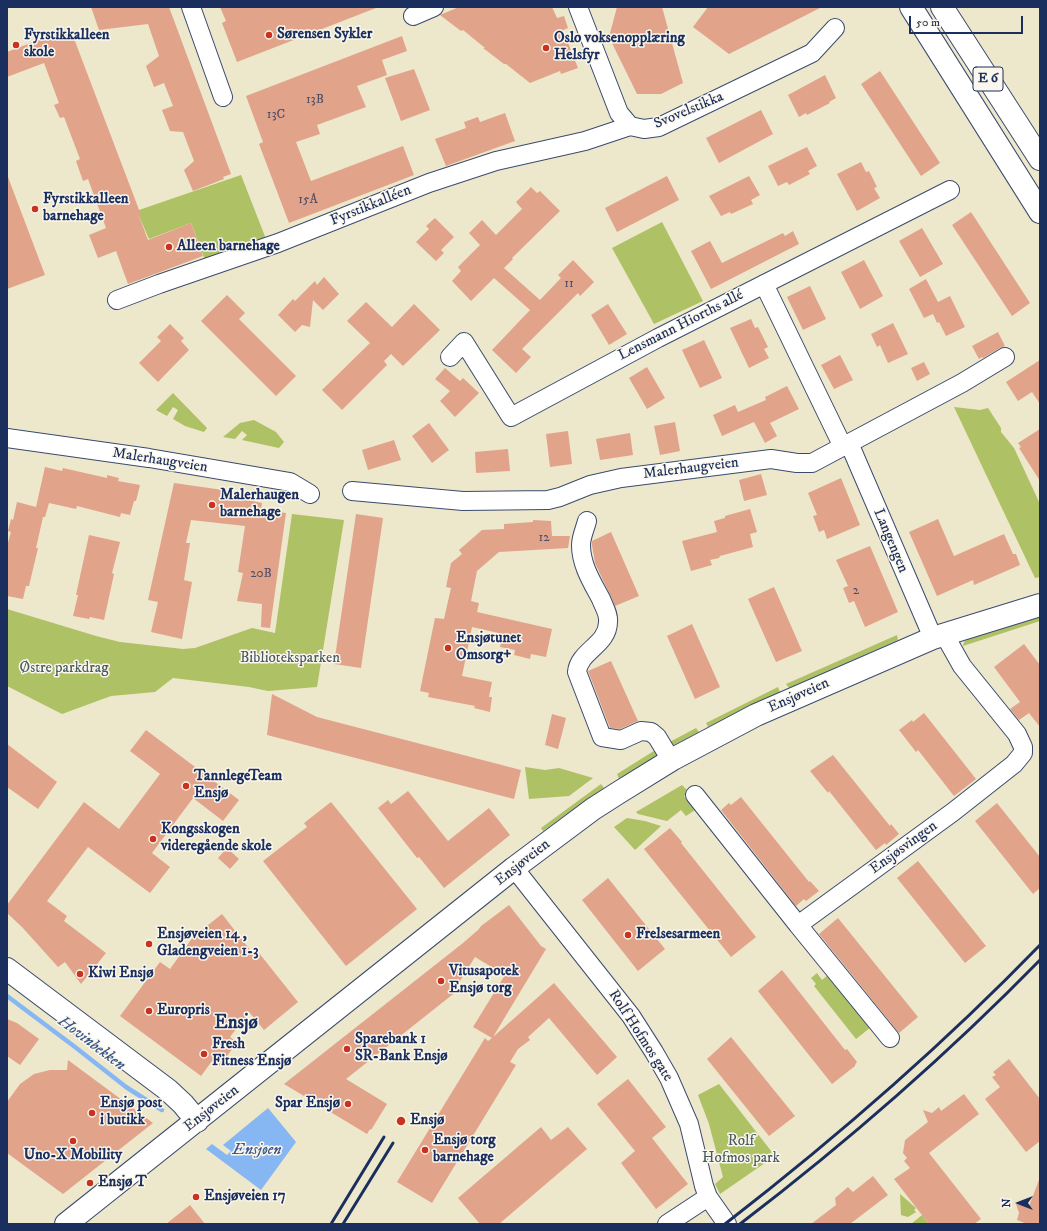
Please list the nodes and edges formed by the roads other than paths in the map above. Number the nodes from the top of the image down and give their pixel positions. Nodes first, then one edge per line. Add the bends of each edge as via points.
1 (191, 7) edge
2 (434, 7) edge
3 (578, 7) edge
4 (911, 7) edge
5 (942, 7) edge
6 (412, 16) dead end
7 (835, 28) dead end
8 (223, 97) dead end
9 (630, 126) junction
10 (1037, 155) edge
11 (950, 190) dead end
12 (1040, 212) edge
13 (764, 284) junction
14 (117, 300) dead end
15 (450, 357) dead end
16 (1005, 357) dead end
17 (7, 438) edge
18 (846, 445) junction
19 (352, 491) dead end
20 (310, 494) dead end
21 (587, 521) dead end
22 (1040, 605) edge
23 (938, 636) junction
24 (671, 760) junction
25 (696, 795) dead end
26 (514, 868) junction
27 (798, 925) junction
28 (7, 969) edge
29 (890, 1038) dead end
30 (197, 1121) junction
31 (708, 1197) junction
32 (66, 1224) edge
33 (667, 1224) edge
34 (728, 1224) edge

1 - 8 street
2 - 6 street
3 - 9 street via 620,114
4 - 12 main road, E 6
5 - 10 main road, E 6
7 - 9 street, Svovelstikka via 812,53 666,124 644,129
9 - 14 street, Fyrstikkalléen via 585,141 496,161 429,183 278,243
11 - 13 street, Lensmann Hiorths allé
13 - 15 street, Lensmann Hiorths allé via 511,417 464,342
13 - 18 street, Langengen
16 - 18 street, Malerhaugveien
17 - 20 street, Malerhaugveien via 150,458 290,482
18 - 19 street, Malerhaugveien via 812,463 771,459 621,478 590,485 548,500 463,501
18 - 23 street, Langengen
21 - 24 street via 581,544 582,561 607,613 608,623 602,640 582,658 577,665 577,672 602,737 620,740 641,731 651,732
22 - 23 main road, Ensjøveien
23 - 24 main road, Ensjøveien via 756,715
23 - 27 street, Ensjøsvingen via 1017,734 1023,753 1014,764 953,812
24 - 26 main road, Ensjøveien via 594,809
25 - 27 street
26 - 30 main road, Ensjøveien
26 - 31 street, Rolf Hofmos gate via 632,1016 654,1052 669,1078 689,1124
27 - 29 street
28 - 30 main road via 170,1091
30 - 32 main road, Ensjøveien
31 - 33 street
31 - 34 street, Rolf Hofmos gate

